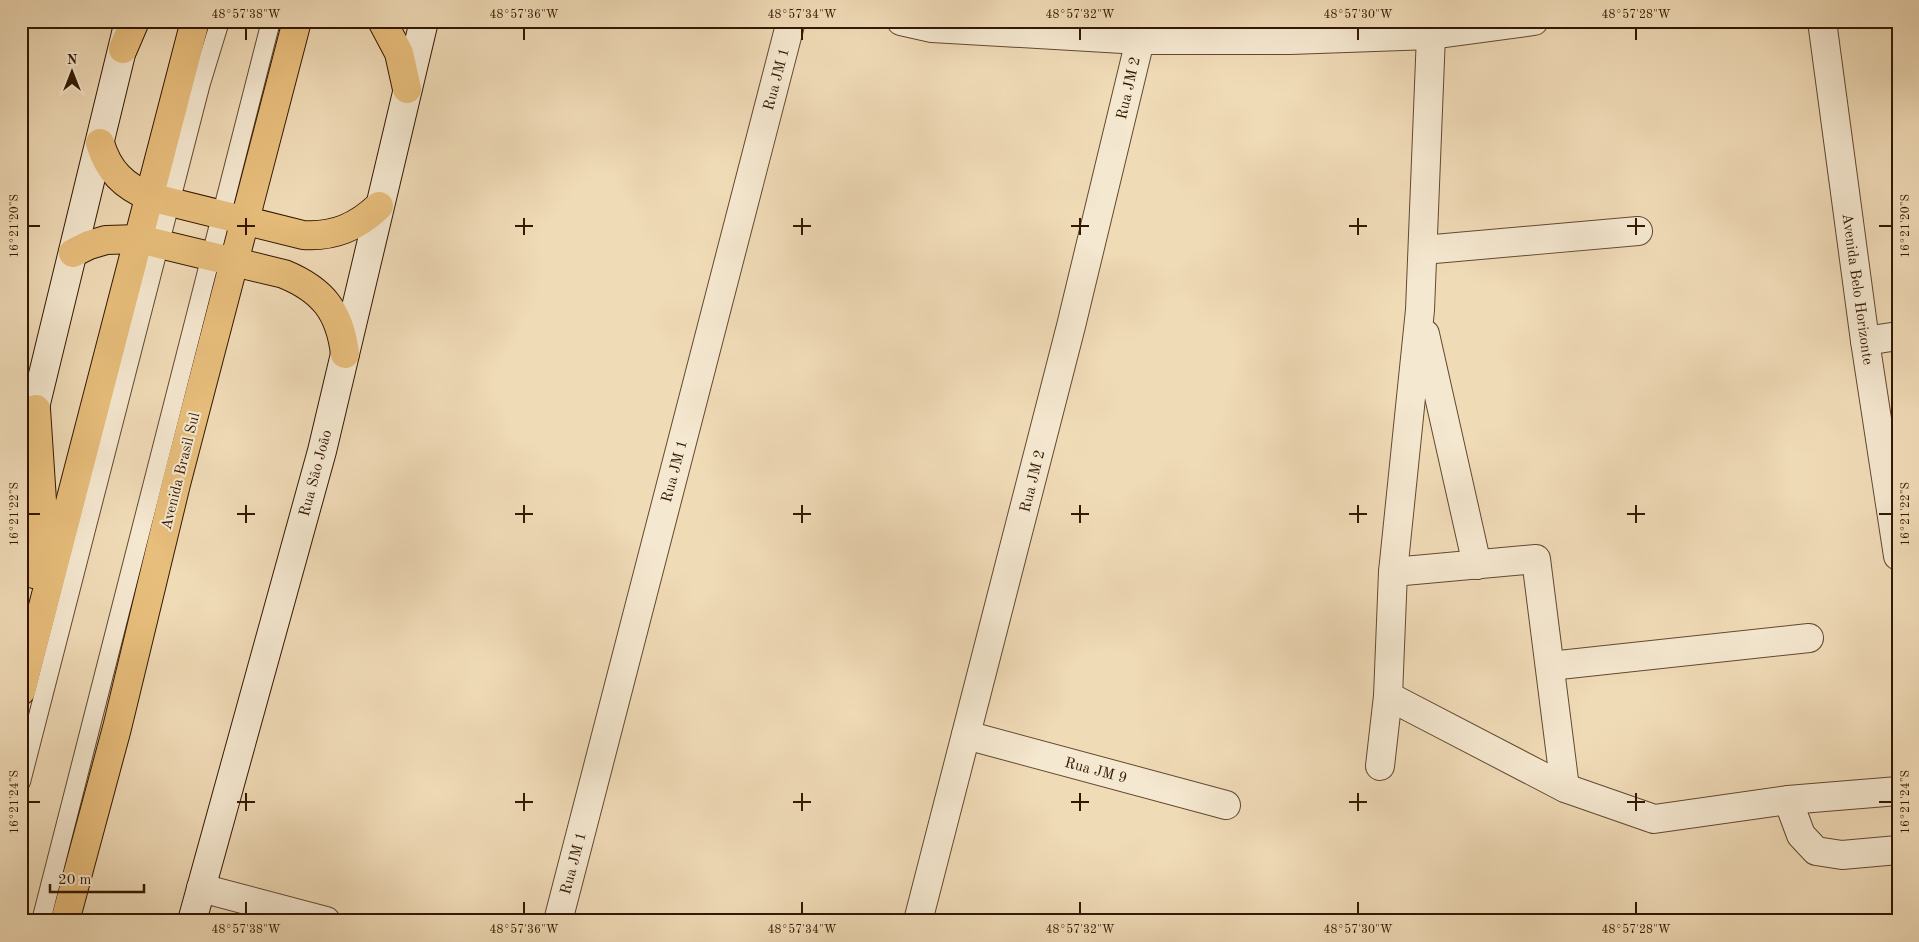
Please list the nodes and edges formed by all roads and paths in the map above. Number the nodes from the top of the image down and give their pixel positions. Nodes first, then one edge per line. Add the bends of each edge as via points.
1 (129, 21) edge
2 (134, 21) edge
3 (195, 21) edge
4 (220, 21) edge
5 (271, 21) edge
6 (297, 21) edge
7 (382, 21) edge
8 (424, 21) edge
9 (791, 21) edge
10 (901, 21) edge
11 (1534, 21) edge
12 (1822, 21) edge
13 (1431, 35) junction
14 (1140, 40) junction
15 (123, 49) junction
16 (407, 89) junction
17 (100, 143) junction
18 (160, 200) junction
19 (379, 206) junction
20 (233, 218) junction
21 (1638, 231) dead end
22 (149, 242) junction
23 (1423, 250) junction
24 (73, 253) junction
25 (222, 259) junction
26 (1420, 310) junction
27 (1898, 336) edge
28 (1865, 340) junction
29 (345, 354) junction
30 (36, 410) junction
31 (21, 465) edge
32 (1898, 556) edge
33 (1477, 566) junction
34 (1393, 572) junction
35 (1808, 638) dead end
36 (31, 653) junction
37 (1550, 666) junction
38 (21, 691) edge
39 (1388, 696) junction
40 (966, 736) junction
41 (1380, 766) dead end
42 (21, 782) edge
43 (1565, 788) junction
44 (1898, 791) edge
45 (1788, 800) junction
46 (1226, 805) dead end
47 (1898, 850) edge
48 (201, 888) junction
49 (41, 921) edge
50 (65, 921) edge
51 (192, 921) edge
52 (326, 921) edge
53 (558, 921) edge
54 (918, 921) edge

1 - 15 street
2 - 15 main road
3 - 18 main road
4 - 18 lane
5 - 20 lane
6 - 20 main road, Avenida Brasil Sul
7 - 16 main road via 399,53
8 - 16 street, Rua São João
9 - 53 street, Rua JM 1
10 - 14 street via 932,28
11 - 13 street
12 - 28 street, Avenida Belo Horizonte
13 - 14 street via 1290,40
13 - 23 street
14 - 40 street, Rua JM 2 via 1072,326
15 - 17 street
16 - 19 street, Rua São João
17 - 18 main road via 104,156 119,179 133,190
17 - 24 street
18 - 20 main road
18 - 22 main road
19 - 20 main road via 346,230 317,236
19 - 29 street, Rua São João
20 - 25 main road, Avenida Brasil Sul
21 - 23 street
22 - 24 main road via 122,238 106,240
22 - 25 main road
22 - 36 main road
22 - 42 lane
23 - 26 street
24 - 30 street
25 - 29 main road via 284,274 315,291 337,319
25 - 49 lane
25 - 50 main road, Avenida Brasil Sul via 176,484 117,728
26 - 33 street
26 - 34 street
27 - 28 street
28 - 32 street, Avenida Belo Horizonte
29 - 48 street, Rua São João via 322,451
30 - 31 street
30 - 36 main road via 43,516 30,608
33 - 34 street
33 - 37 street via 1536,559
34 - 39 street
35 - 37 street
36 - 38 main road
37 - 43 street
39 - 41 street
39 - 43 street
40 - 46 street, Rua JM 9
40 - 54 street, Rua JM 2
43 - 45 street via 1654,819
44 - 45 street
45 - 47 street via 1801,836 1816,851 1842,855
48 - 51 street, Rua São João
48 - 52 street

